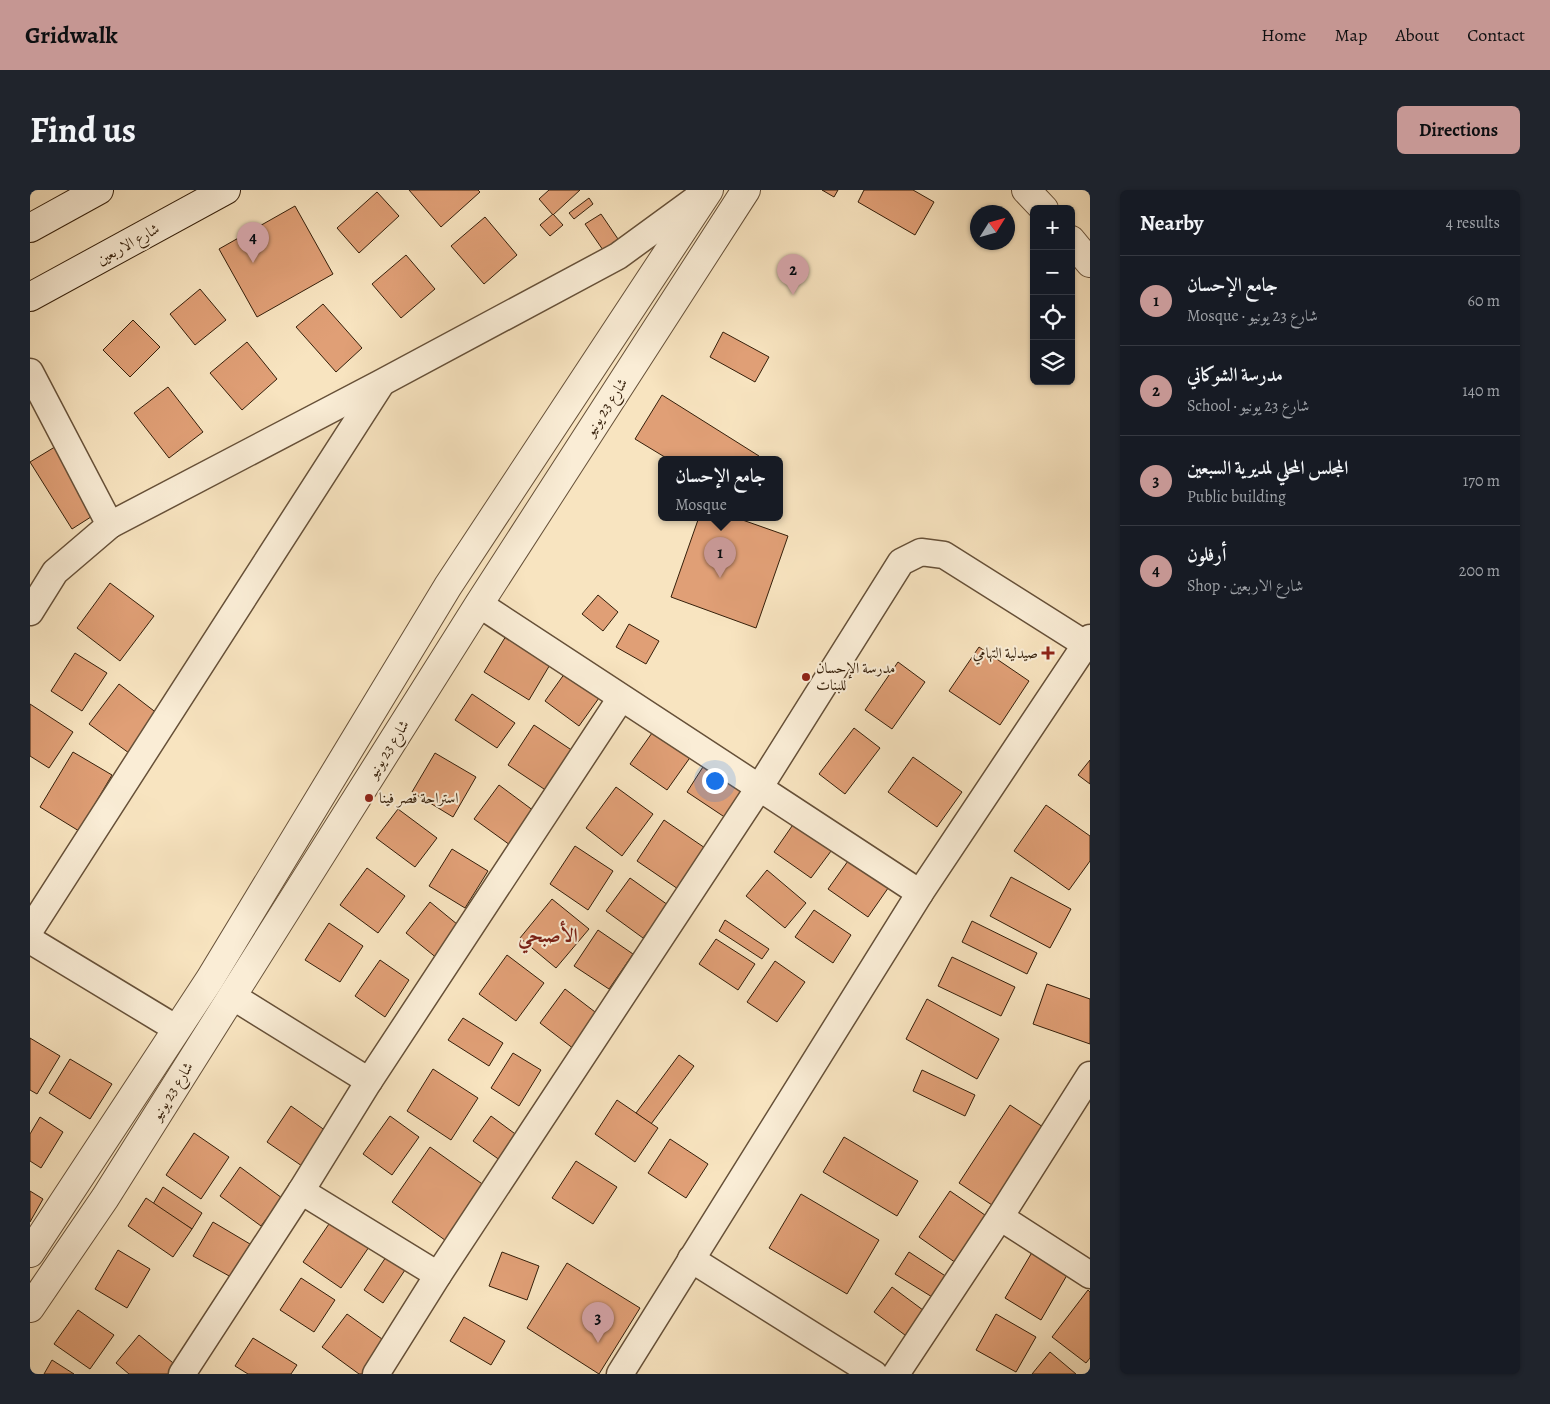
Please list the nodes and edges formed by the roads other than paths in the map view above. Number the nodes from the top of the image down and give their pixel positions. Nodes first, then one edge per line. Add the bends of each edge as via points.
1 (99, 190) edge
2 (226, 190) edge
3 (709, 190) edge
4 (746, 190) edge
5 (1026, 190) edge
6 (1040, 205) edge
7 (30, 228) edge
8 (1075, 245) edge
9 (1090, 263) edge
10 (30, 297) edge
11 (30, 372) edge
12 (381, 383) junction
13 (110, 525) junction
14 (448, 586) junction
15 (479, 604) junction
16 (30, 612) edge
17 (1088, 641) edge
18 (621, 698) junction
19 (759, 788) junction
20 (920, 893) junction
21 (30, 930) edge
22 (30, 940) edge
23 (232, 996) junction
24 (177, 1029) junction
25 (1090, 1075) edge
26 (369, 1081) junction
27 (301, 1191) junction
28 (1000, 1217) junction
29 (30, 1253) edge
30 (691, 1259) junction
31 (438, 1275) junction
32 (1090, 1275) edge
33 (30, 1308) edge
34 (182, 1374) edge
35 (376, 1374) edge
36 (620, 1374) edge
37 (874, 1374) edge
38 (896, 1374) edge

1 - 7 street
2 - 10 street, شارع الاربعين
3 - 12 street via 618,256
3 - 14 street, شارع 23 يونيو
4 - 15 street, شارع 23 يونيو
5 - 6 street
8 - 9 street
11 - 13 street
12 - 13 street
12 - 21 street
13 - 16 street via 55,572
14 - 15 street
14 - 24 street, شارع 23 يونيو
15 - 18 street
15 - 23 street, شارع 23 يونيو
17 - 19 street via 944,554 921,552 902,562
17 - 20 street
18 - 19 street
18 - 26 street
19 - 20 street
19 - 31 street
20 - 30 street
22 - 24 street
23 - 26 street
23 - 33 street, شارع 23 يونيو via 105,1198
24 - 29 street, شارع 23 يونيو
25 - 28 street
26 - 27 street
27 - 31 street
27 - 34 street
28 - 32 street
28 - 38 street
30 - 36 street
30 - 37 street
31 - 35 street

